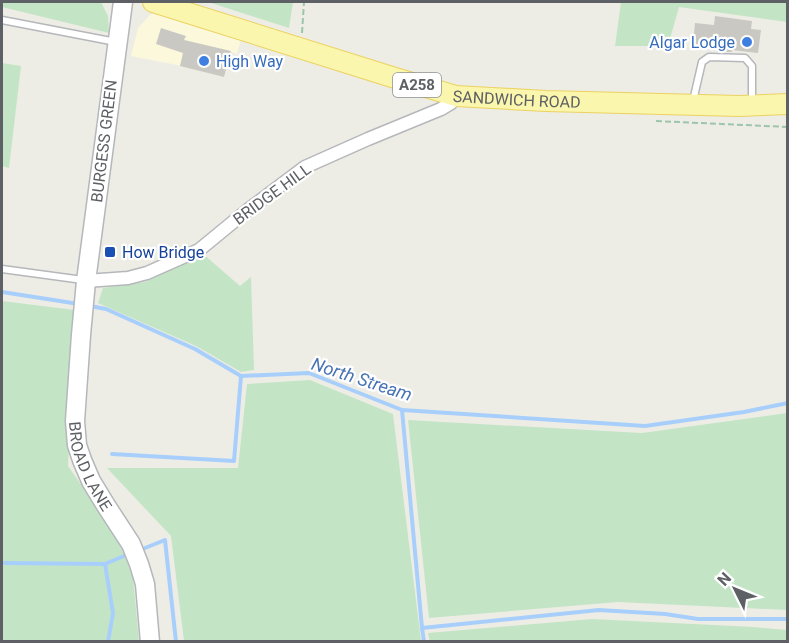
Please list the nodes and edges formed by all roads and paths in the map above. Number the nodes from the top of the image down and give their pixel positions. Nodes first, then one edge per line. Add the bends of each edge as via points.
1 (123, 2) edge
2 (153, 2) edge
3 (304, 2) edge
4 (2, 20) edge
5 (117, 42) junction
6 (300, 47) junction
7 (456, 96) junction
8 (788, 104) edge
9 (692, 105) junction
10 (752, 105) junction
11 (2, 268) edge
12 (85, 297) junction
13 (150, 642) edge

1 - 5 street, BURGESS GREEN
2 - 6 main road, SANDWICH ROAD / A258
3 - 6 path
4 - 5 lane
5 - 12 street, BURGESS GREEN
6 - 7 main road, SANDWICH ROAD / A258
7 - 9 main road, SANDWICH ROAD / A258
7 - 12 street, BRIDGE HILL via 441,109 305,167 199,250
8 - 10 main road, SANDWICH ROAD / A258
9 - 10 main road, SANDWICH ROAD / A258
9 - 10 lane via 702,62 709,57 745,58 752,66
11 - 12 lane
12 - 13 street, BROAD LANE via 76,394 77,445 91,481 131,544 139,564 145,584

